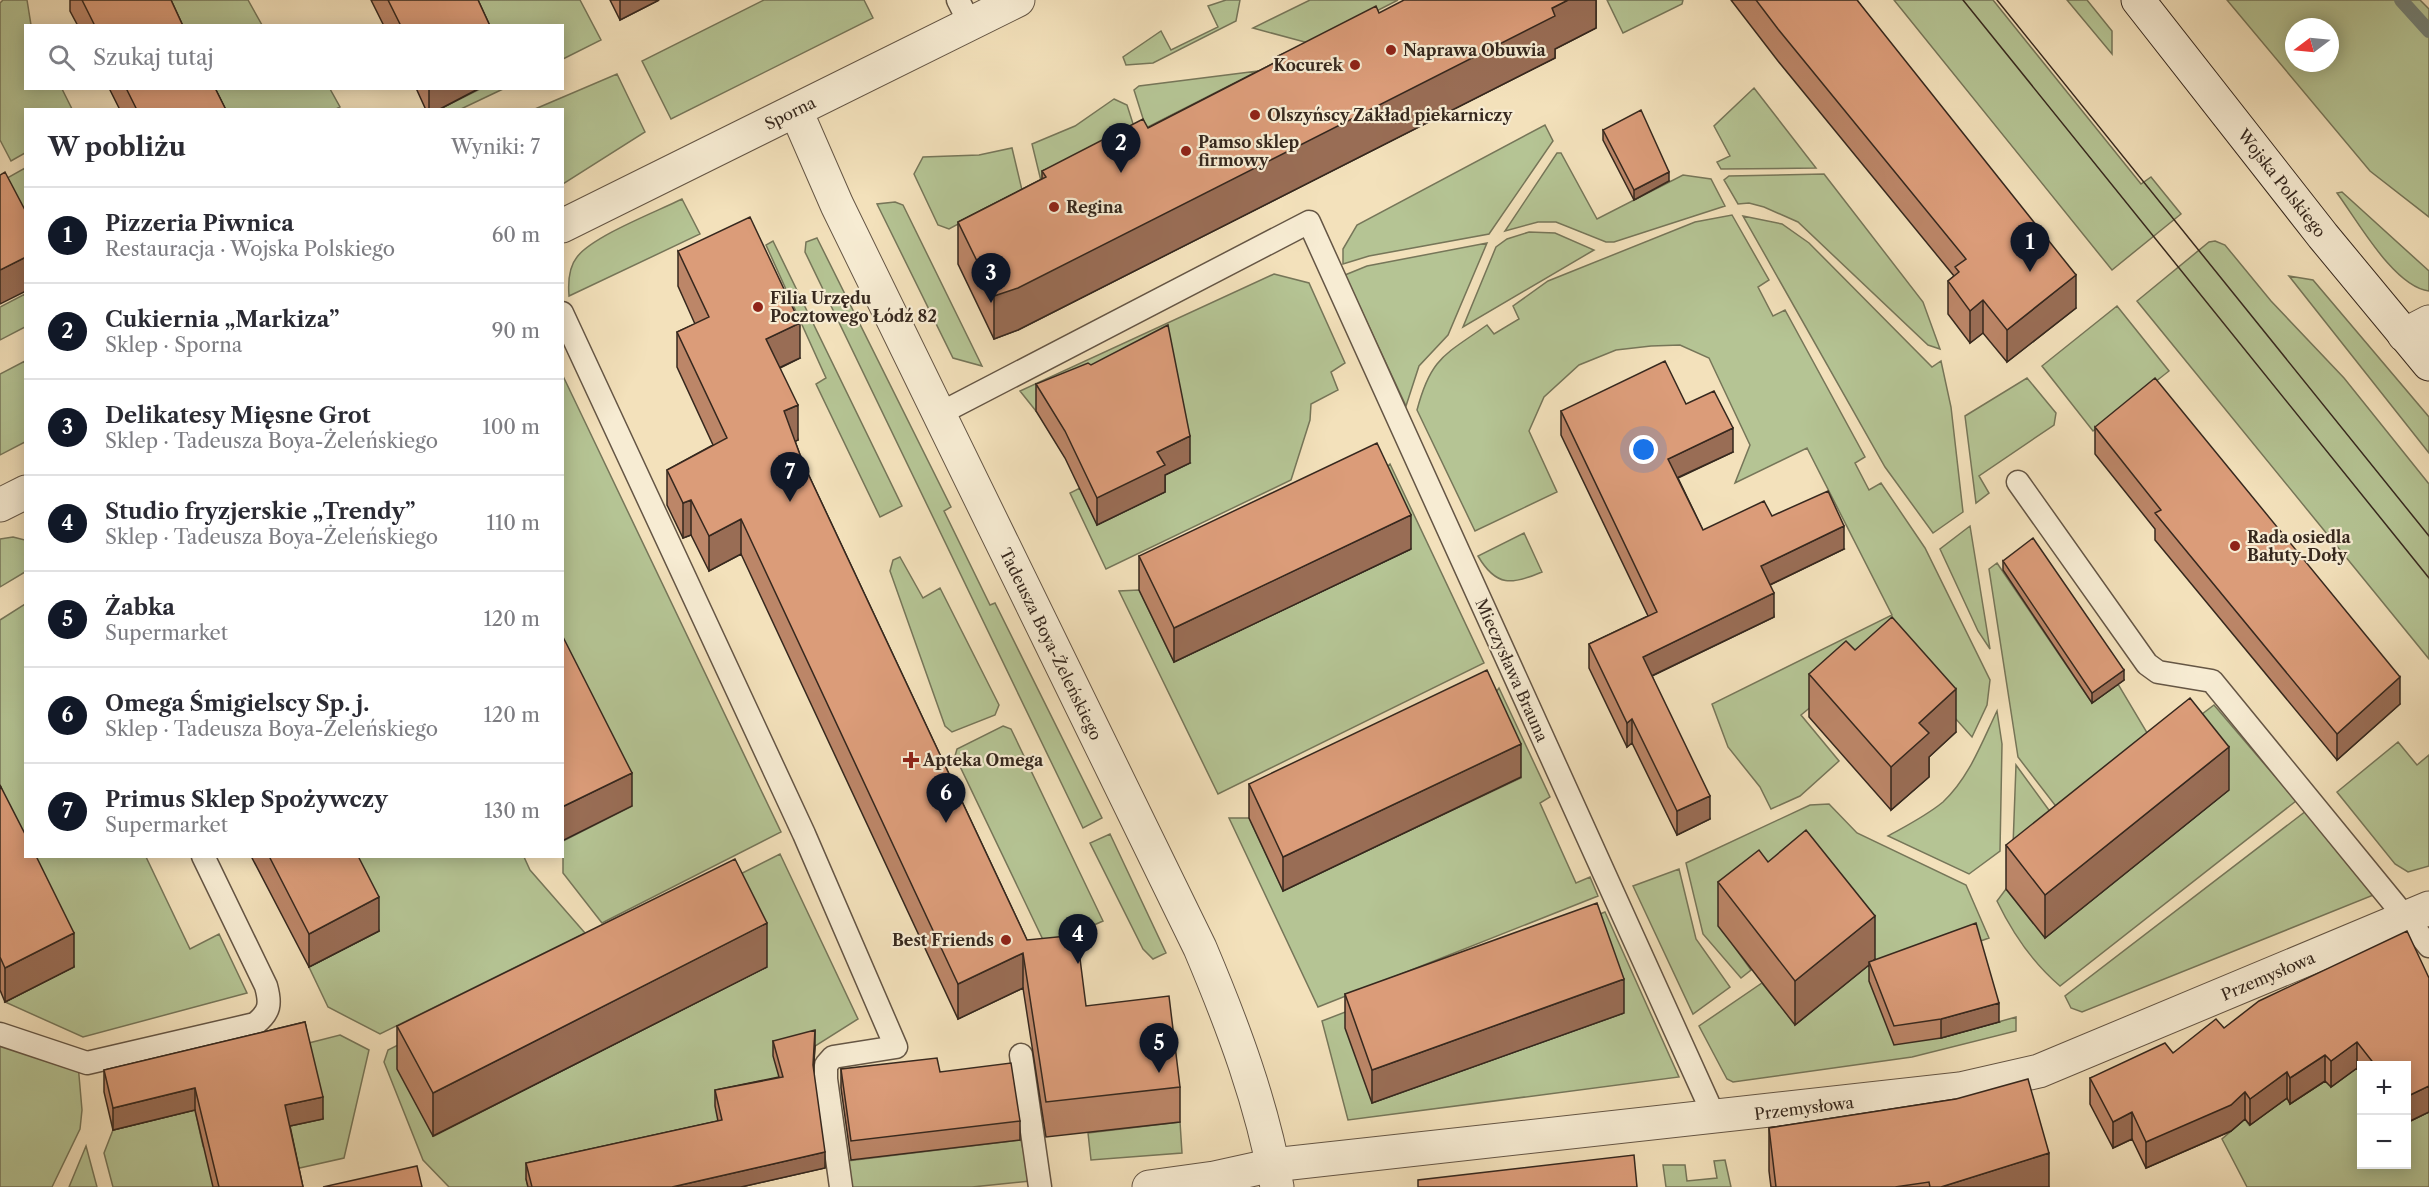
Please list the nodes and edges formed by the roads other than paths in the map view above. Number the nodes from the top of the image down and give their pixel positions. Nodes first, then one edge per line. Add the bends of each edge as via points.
1 (1018, 0) edge
2 (2138, 0) edge
3 (964, 12) edge
4 (796, 111) junction
5 (564, 225) edge
6 (564, 317) edge
7 (2416, 328) edge
8 (2429, 364) edge
9 (939, 414) junction
10 (2018, 482) dead end
11 (24, 493) edge
12 (0, 504) edge
13 (204, 858) edge
14 (2418, 913) edge
15 (2429, 946) edge
16 (0, 1034) edge
17 (1021, 1056) dead end
18 (1715, 1118) junction
19 (1275, 1176) edge
20 (841, 1187) edge
21 (1040, 1187) edge
22 (1149, 1187) edge

1 - 3 street, Sporna
2 - 7 street, Wojska Polskiego
3 - 4 street, Sporna
4 - 5 street, Sporna
4 - 9 street, Tadeusza Boya-Żeleńskiego via 837,205
6 - 20 lane via 804,834 896,1047 833,1057 826,1065
7 - 8 street, Wojska Polskiego
9 - 18 lane, Mieczysława Brauna via 1309,222
9 - 19 street, Tadeusza Boya-Żeleńskiego via 1200,948 1254,1084
10 - 14 lane via 2147,664 2158,672 2212,681
11 - 12 street
13 - 16 lane via 266,986 270,1001 266,1015 255,1024 87,1063
14 - 15 lane
14 - 18 street, Przemysłowa via 2039,1071 1960,1089
17 - 21 lane
18 - 19 street, Przemysłowa
19 - 22 street, Przemysłowa via 1214,1178

